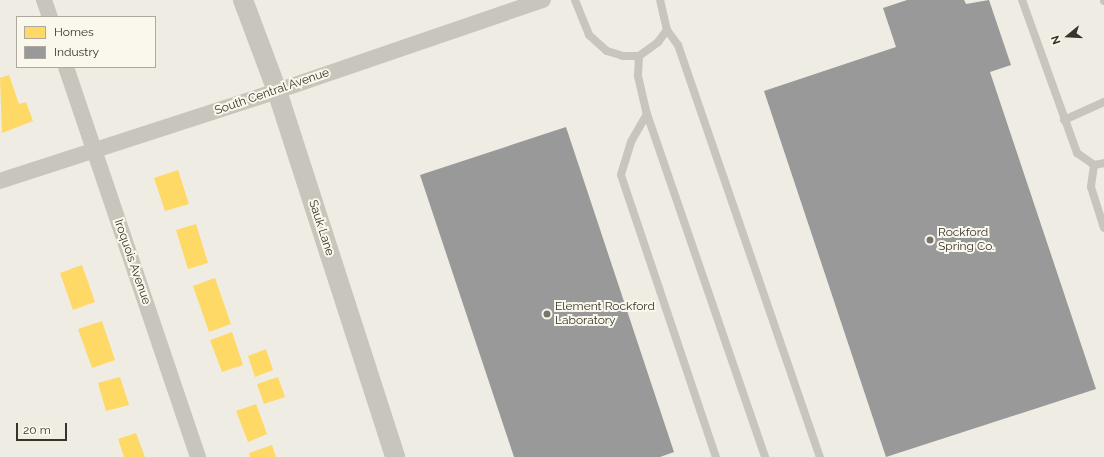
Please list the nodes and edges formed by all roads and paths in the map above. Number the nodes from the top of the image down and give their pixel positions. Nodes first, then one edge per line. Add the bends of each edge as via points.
1 (44, 0) edge
2 (243, 0) edge
3 (543, 0) edge
4 (575, 0) edge
5 (660, 0) edge
6 (1022, 0) edge
7 (50, 16) edge
8 (667, 30) junction
9 (639, 56) junction
10 (66, 68) edge
11 (277, 91) junction
12 (1104, 102) edge
13 (647, 114) junction
14 (1064, 120) junction
15 (94, 152) junction
16 (1104, 163) edge
17 (1094, 165) junction
18 (0, 181) edge
19 (1104, 226) edge
20 (198, 457) edge
21 (395, 457) edge
22 (716, 457) edge
23 (765, 457) edge
24 (820, 457) edge

1 - 7 street
2 - 11 street, Sauk Lane
3 - 11 street, South Central Avenue
4 - 9 lane via 589,35 607,51 623,56
5 - 8 lane
6 - 14 lane
8 - 9 lane via 658,42
8 - 24 lane via 678,45
9 - 13 lane via 638,76
10 - 15 street, Iroquois Avenue
11 - 15 street, South Central Avenue
11 - 21 street, Sauk Lane
12 - 14 lane
13 - 22 lane via 631,142 621,175
13 - 23 lane
14 - 17 lane via 1078,154
15 - 18 street, South Central Avenue
15 - 20 street, Iroquois Avenue
16 - 17 lane
17 - 19 lane via 1091,187

